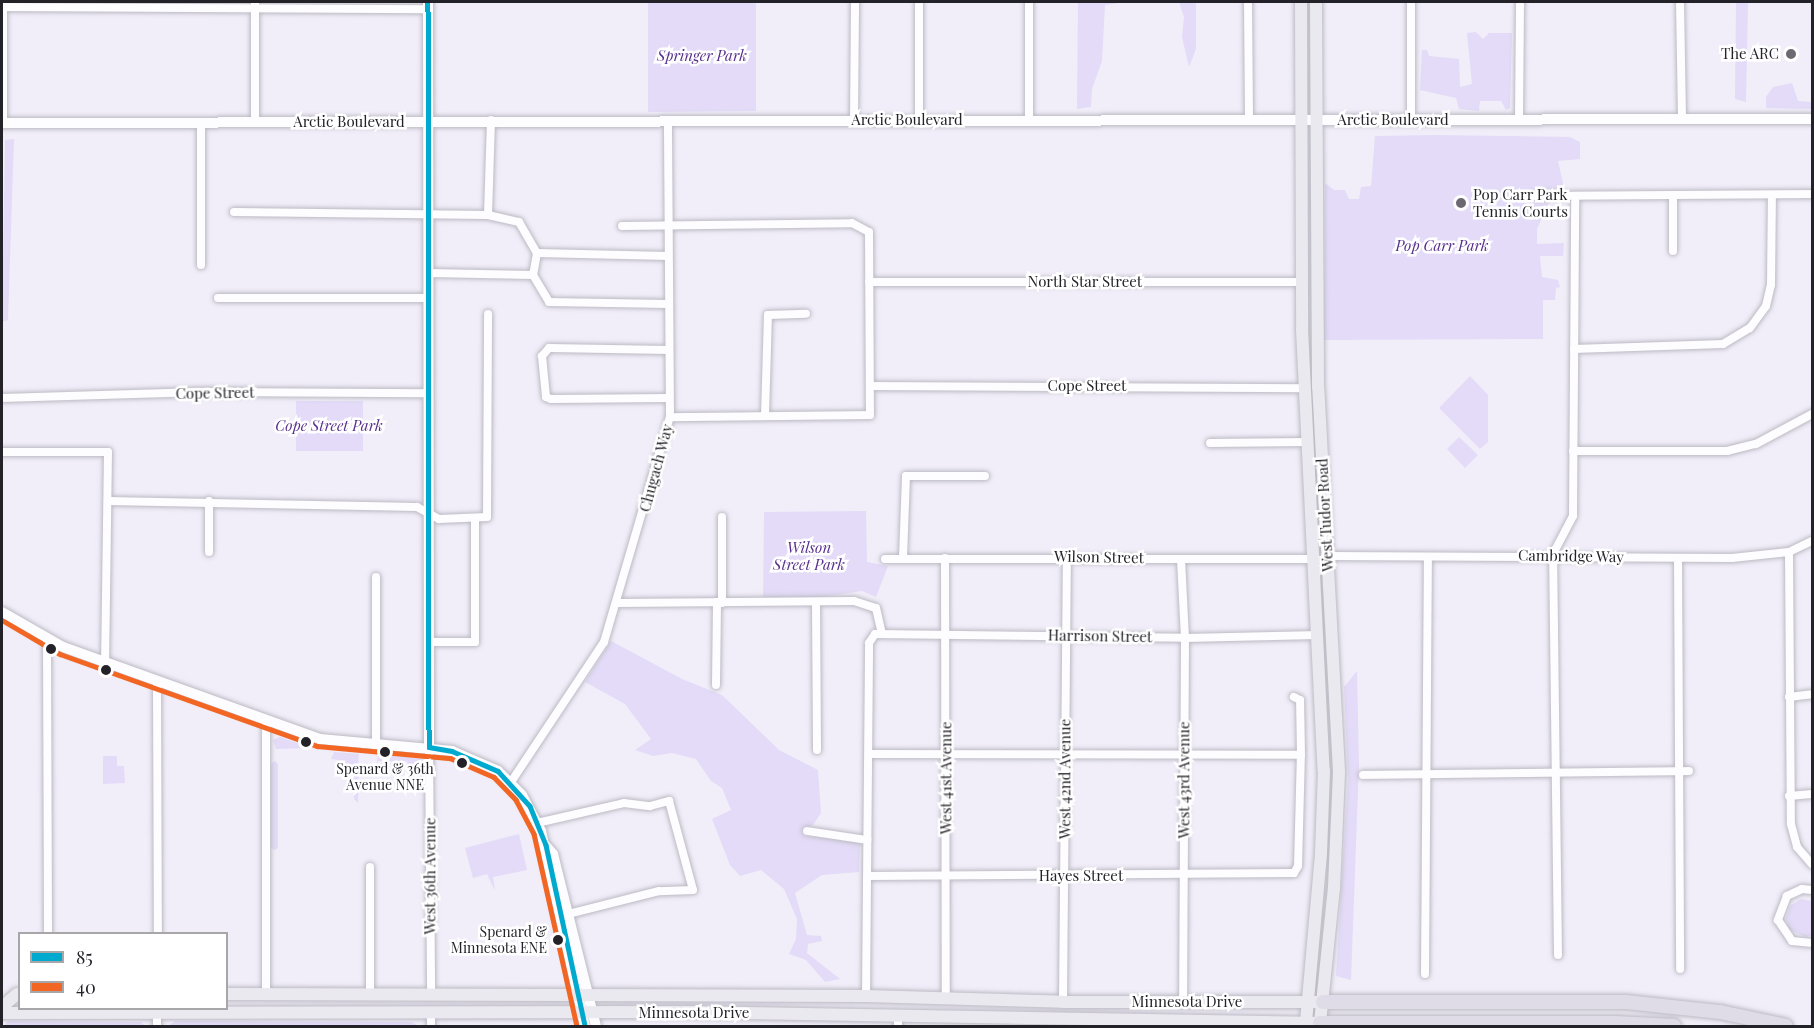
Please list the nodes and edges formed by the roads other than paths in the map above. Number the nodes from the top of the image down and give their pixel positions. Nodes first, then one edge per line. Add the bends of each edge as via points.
1 (855, 2) edge
2 (919, 2) edge
3 (1029, 2) edge
4 (1248, 2) edge
5 (1301, 2) edge
6 (1316, 2) edge
7 (1412, 2) edge
8 (1520, 2) edge
9 (1680, 2) edge
10 (3, 5) edge
11 (255, 5) edge
12 (428, 5) edge
13 (1249, 119) junction
14 (1812, 119) edge
15 (491, 120) junction
16 (668, 120) junction
17 (854, 120) junction
18 (918, 120) junction
19 (1029, 120) junction
20 (1301, 120) junction
21 (1315, 120) junction
22 (1411, 120) junction
23 (1519, 120) junction
24 (1682, 120) junction
25 (201, 122) junction
26 (255, 122) junction
27 (428, 122) junction
28 (2, 123) edge
29 (1812, 194) edge
30 (1673, 195) junction
31 (1772, 195) junction
32 (1535, 196) dead end
33 (1575, 196) junction
34 (234, 212) dead end
35 (488, 215) junction
36 (428, 216) junction
37 (622, 226) dead end
38 (668, 227) junction
39 (1673, 251) dead end
40 (537, 253) junction
41 (668, 256) junction
42 (201, 265) dead end
43 (428, 273) junction
44 (533, 275) junction
45 (869, 282) junction
46 (1301, 282) junction
47 (218, 298) dead end
48 (428, 298) junction
49 (669, 304) junction
50 (488, 314) dead end
51 (806, 314) dead end
52 (669, 350) junction
53 (1574, 350) junction
54 (870, 386) junction
55 (1304, 388) junction
56 (428, 393) junction
57 (2, 398) edge
58 (669, 398) junction
59 (1812, 414) edge
60 (765, 415) junction
61 (670, 417) junction
62 (1307, 442) junction
63 (1210, 443) dead end
64 (1573, 451) junction
65 (2, 452) edge
66 (985, 476) dead end
67 (1309, 484) junction
68 (108, 501) junction
69 (209, 501) junction
70 (429, 512) junction
71 (722, 517) dead end
72 (475, 519) junction
73 (1812, 541) edge
74 (209, 552) dead end
75 (1789, 552) junction
76 (1553, 554) junction
77 (1067, 556) junction
78 (1328, 556) junction
79 (903, 558) junction
80 (945, 558) junction
81 (1428, 558) junction
82 (885, 559) dead end
83 (1181, 559) junction
84 (1313, 559) junction
85 (1678, 559) junction
86 (376, 577) dead end
87 (719, 602) junction
88 (618, 603) junction
89 (816, 603) junction
90 (2, 612) edge
91 (1332, 631) junction
92 (882, 633) junction
93 (945, 634) junction
94 (1066, 635) junction
95 (1318, 635) junction
96 (1185, 638) junction
97 (46, 640) junction
98 (428, 642) junction
99 (105, 663) junction
100 (157, 681) junction
101 (716, 685) dead end
102 (1812, 694) edge
103 (1294, 697) dead end
104 (1789, 697) junction
105 (266, 720) junction
106 (376, 745) junction
107 (429, 747) junction
108 (817, 750) dead end
109 (869, 754) junction
110 (946, 755) junction
111 (1301, 755) junction
112 (1184, 756) junction
113 (1065, 757) junction
114 (1689, 771) dead end
115 (1678, 772) junction
116 (1556, 774) junction
117 (1363, 775) dead end
118 (1428, 775) junction
119 (511, 782) junction
120 (1812, 794) edge
121 (1790, 796) junction
122 (537, 823) junction
123 (807, 831) dead end
124 (867, 840) junction
125 (546, 845) junction
126 (1812, 864) edge
127 (370, 867) dead end
128 (868, 876) junction
129 (946, 876) junction
130 (1183, 876) junction
131 (1064, 877) junction
132 (1812, 890) edge
133 (568, 914) junction
134 (48, 932) edge
135 (158, 932) edge
136 (1812, 943) edge
137 (1558, 955) dead end
138 (1680, 969) dead end
139 (1425, 974) dead end
140 (2, 994) edge
141 (18, 994) edge
142 (228, 994) edge
143 (266, 994) junction
144 (328, 994) junction
145 (370, 995) junction
146 (431, 995) junction
147 (583, 996) junction
148 (866, 996) junction
149 (946, 997) junction
150 (1308, 1001) junction
151 (1063, 1002) junction
152 (1183, 1002) junction
153 (1323, 1002) junction
154 (2, 1007) edge
155 (2, 1013) edge
156 (157, 1013) junction
157 (321, 1013) junction
158 (587, 1018) edge
159 (431, 1020) edge
160 (898, 1020) edge
161 (1021, 1020) junction
162 (1062, 1024) edge
163 (1313, 1024) edge
164 (157, 1026) edge
165 (596, 1026) edge
166 (1033, 1026) edge
167 (1674, 1026) edge
168 (1786, 1026) edge

1 - 17 street
2 - 18 street
3 - 19 street
4 - 13 street
5 - 20 main road, West Tudor Road
6 - 21 main road, West Tudor Road
7 - 22 street
8 - 23 street
9 - 24 street
10 - 11 street
10 - 28 street
11 - 12 street
11 - 26 street
12 - 27 main road, West 36th Avenue
13 - 19 main road, Arctic Boulevard
13 - 20 main road, Arctic Boulevard
14 - 24 main road, Arctic Boulevard
15 - 16 main road, Arctic Boulevard
15 - 27 main road, Arctic Boulevard
15 - 35 street
16 - 17 main road, Arctic Boulevard
16 - 38 street, Chugach Way
17 - 18 main road, Arctic Boulevard
18 - 19 main road, Arctic Boulevard
20 - 21 main road, Arctic Boulevard
20 - 46 main road, West Tudor Road
21 - 22 main road, Arctic Boulevard
21 - 78 main road, West Tudor Road via 1318,387
22 - 23 main road, Arctic Boulevard
23 - 24 main road, Arctic Boulevard
25 - 26 main road, Arctic Boulevard
25 - 28 main road, Arctic Boulevard
25 - 42 street
26 - 27 main road, Arctic Boulevard
27 - 36 main road, West 36th Avenue
29 - 31 street
30 - 31 street
30 - 33 street
30 - 39 street
31 - 53 street via 1772,285 1766,306 1750,328 1724,344
32 - 33 street
33 - 53 street
34 - 36 street
35 - 36 street
35 - 40 street via 519,222
36 - 43 main road, West 36th Avenue
37 - 38 street
38 - 41 street, Chugach Way
38 - 45 street via 852,223 868,232
40 - 41 street
40 - 44 street
41 - 49 street, Chugach Way
43 - 44 street
43 - 48 main road, West 36th Avenue
44 - 49 street via 549,302
45 - 46 street, North Star Street
45 - 54 street
46 - 55 main road, West Tudor Road
47 - 48 street
48 - 56 main road, West 36th Avenue
49 - 52 street, Chugach Way
50 - 72 street via 487,517
51 - 60 street via 768,315
52 - 58 street, Chugach Way
52 - 58 street via 549,348 543,356 546,397 551,399
53 - 64 street
54 - 55 street, Cope Street
54 - 60 street via 870,415
55 - 62 main road, West Tudor Road
56 - 57 street, Cope Street via 209,392
56 - 70 main road, West 36th Avenue
58 - 61 street, Chugach Way
59 - 64 street via 1756,444 1727,451
60 - 61 street
61 - 88 street, Chugach Way
62 - 63 street
62 - 67 main road, West Tudor Road
64 - 76 street via 1574,516
65 - 68 street via 108,452
66 - 79 street via 906,476
67 - 78 main road via 1319,500 1323,549
67 - 84 main road, West Tudor Road
68 - 69 street
68 - 99 street
69 - 70 street via 417,507
69 - 74 street
70 - 72 street via 439,519
70 - 98 main road, West 36th Avenue
71 - 87 street
72 - 98 street via 475,642
73 - 75 street, Cambridge Way
75 - 85 street, Cambridge Way
75 - 104 street
76 - 81 street, Cambridge Way
76 - 85 street, Cambridge Way
76 - 116 street
77 - 80 street, Wilson Street
77 - 83 street, Wilson Street
77 - 94 street, West 42nd Avenue
78 - 81 street, Cambridge Way
78 - 91 main road, West Tudor Road
79 - 80 street, Wilson Street
79 - 82 street, Wilson Street
80 - 93 street, West 41st Avenue
81 - 118 street
83 - 84 street, Wilson Street
83 - 96 street, West 43rd Avenue
84 - 91 main road via 1321,562
84 - 95 main road, West Tudor Road
85 - 115 street
86 - 106 street
87 - 88 street
87 - 89 street
87 - 101 street
88 - 119 street, Chugach Way via 604,642
89 - 92 street via 869,603 876,608
89 - 108 street
90 - 97 main road
91 - 153 main road, West Tudor Road via 1338,809
92 - 93 street, Harrison Street
92 - 109 street via 874,634 869,643
93 - 94 street, Harrison Street
93 - 110 street, West 41st Avenue
94 - 96 street, Harrison Street
94 - 113 street, West 42nd Avenue
95 - 96 street, Harrison Street
95 - 150 main road, West Tudor Road via 1323,818
96 - 112 street, West 43rd Avenue
97 - 99 main road
97 - 134 street
98 - 107 main road, West 36th Avenue
99 - 100 main road
100 - 105 main road
100 - 135 street
102 - 104 street
103 - 111 street via 1300,700
104 - 121 street
105 - 106 main road via 320,739
105 - 143 street
106 - 107 main road
107 - 119 main road via 479,760
107 - 146 street, West 36th Avenue
109 - 110 street
109 - 124 street
110 - 113 street
110 - 129 street, West 41st Avenue
111 - 112 street
111 - 130 street, Hayes Street via 1298,866 1294,873
112 - 113 street
112 - 130 street, West 43rd Avenue
113 - 131 street, West 42nd Avenue
114 - 115 street
115 - 116 street
115 - 138 street
116 - 118 street
116 - 137 street
117 - 118 street
118 - 139 street
119 - 122 main road
120 - 121 street
121 - 126 street via 1797,847
122 - 125 main road
122 - 133 street via 624,803 650,806 669,801 693,890 659,891
123 - 124 street
124 - 128 street
125 - 133 main road
125 - 147 main road
127 - 145 street
128 - 129 street, Hayes Street
128 - 148 street
129 - 131 street, Hayes Street
129 - 149 street, West 41st Avenue
130 - 131 street, Hayes Street
130 - 152 street, West 43rd Avenue
131 - 151 street, West 42nd Avenue
132 - 136 street via 1802,889 1787,896 1778,920 1792,940
133 - 147 main road
140 - 141 main road
141 - 154 main road
142 - 143 main road, Minnesota Drive
143 - 144 main road, Minnesota Drive
144 - 145 main road, Minnesota Drive
144 - 157 main road via 335,998 335,1004
145 - 146 main road, Minnesota Drive
146 - 147 main road, Minnesota Drive
147 - 148 main road, Minnesota Drive
147 - 158 main road
148 - 149 main road, Minnesota Drive
149 - 151 main road, Minnesota Drive
150 - 152 main road, Minnesota Drive
150 - 153 main road, Minnesota Drive
150 - 163 main road, West Tudor Road
151 - 152 main road, Minnesota Drive
153 - 163 main road, West Tudor Road
153 - 168 highway, Minnesota Drive via 1626,1002 1708,1011
155 - 156 main road, Minnesota Drive
156 - 157 main road, Minnesota Drive
156 - 164 street
157 - 159 main road, Minnesota Drive
158 - 159 main road, Minnesota Drive
158 - 160 main road, Minnesota Drive
158 - 165 main road
160 - 161 main road, Minnesota Drive
161 - 162 main road, Minnesota Drive
161 - 166 main road
162 - 163 main road, Minnesota Drive
163 - 167 highway, Minnesota Drive

